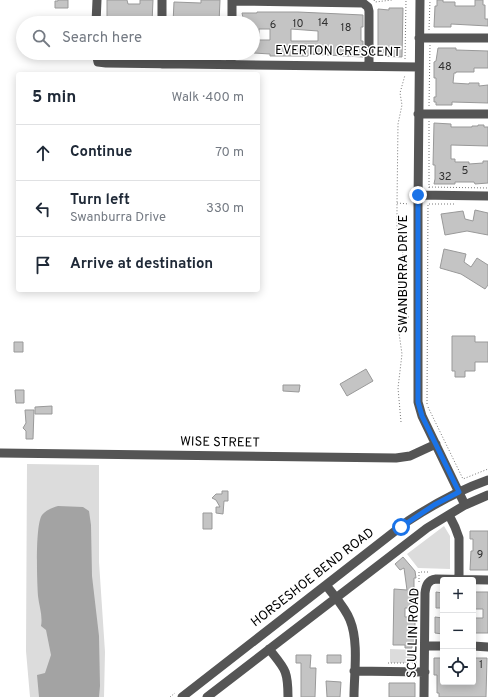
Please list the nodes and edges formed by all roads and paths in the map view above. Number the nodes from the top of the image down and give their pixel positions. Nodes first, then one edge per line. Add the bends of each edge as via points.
1 (97, 0) edge
2 (162, 0) edge
3 (392, 0) edge
4 (406, 0) edge
5 (420, 0) edge
6 (430, 0) edge
7 (232, 1) edge
8 (375, 1) edge
9 (375, 8) dead end
10 (96, 16) edge
11 (162, 16) edge
12 (232, 16) edge
13 (419, 38) junction
14 (430, 38) junction
15 (488, 38) edge
16 (98, 60) edge
17 (162, 60) edge
18 (231, 60) edge
19 (162, 64) junction
20 (231, 64) junction
21 (369, 66) junction
22 (405, 66) junction
23 (419, 67) junction
24 (418, 114) junction
25 (429, 114) junction
26 (488, 114) edge
27 (488, 188) edge
28 (418, 195) junction
29 (429, 195) junction
30 (488, 196) edge
31 (401, 422) dead end
32 (436, 444) junction
33 (0, 453) edge
34 (488, 469) edge
35 (488, 480) edge
36 (459, 492) junction
37 (488, 495) edge
38 (466, 505) junction
39 (449, 515) junction
40 (459, 577) edge
41 (440, 579) edge
42 (476, 580) edge
43 (488, 580) edge
44 (326, 585) junction
45 (335, 597) junction
46 (425, 646) junction
47 (440, 646) edge
48 (476, 646) edge
49 (488, 647) edge
50 (269, 649) junction
51 (388, 663) dead end
52 (418, 663) dead end
53 (354, 671) junction
54 (425, 672) junction
55 (196, 686) junction
56 (182, 697) edge
57 (206, 697) edge
58 (288, 697) edge
59 (354, 697) edge
60 (424, 697) edge

1 - 10 street
2 - 11 street
3 - 8 path
4 - 22 path
5 - 13 street, SWANBURRA DRIVE
6 - 14 path
7 - 12 street
7 - 21 street via 363,3 369,11
8 - 9 path
13 - 14 street
13 - 23 street, SWANBURRA DRIVE
14 - 15 street
14 - 25 path
16 - 19 street, EVERTON CRESCENT
17 - 19 street
18 - 20 street
19 - 20 street, EVERTON CRESCENT
20 - 21 street, EVERTON CRESCENT
21 - 22 street, EVERTON CRESCENT
22 - 23 street, EVERTON CRESCENT
22 - 31 path via 398,124 397,204 397,228 403,254 398,276 401,300 398,326 402,354 398,388
23 - 24 street, SWANBURRA DRIVE
24 - 25 street
24 - 28 street, SWANBURRA DRIVE
25 - 26 street
25 - 29 path
27 - 29 path
28 - 29 street
28 - 32 street, SWANBURRA DRIVE via 417,397 420,411
29 - 30 street
29 - 34 path via 427,406 463,479
32 - 33 street, WISE STREET via 410,456 396,458
32 - 36 street, SWANBURRA DRIVE
35 - 36 street, HORSESHOE BEND ROAD
36 - 38 street, SWANBURRA DRIVE
36 - 44 street, HORSESHOE BEND ROAD via 408,521
37 - 38 street
38 - 39 street
39 - 40 street via 459,541
39 - 45 street via 427,528
41 - 46 street, SCULLIN ROAD via 427,583
42 - 43 street, SCULLIN ROAD
44 - 45 street
44 - 55 street, HORSESHOE BEND ROAD
45 - 50 street
45 - 53 street via 352,627 355,642
46 - 47 street
46 - 54 street, SCULLIN ROAD
48 - 49 street
50 - 57 street
50 - 58 street via 286,672
51 - 52 path
53 - 54 street
53 - 59 street
54 - 60 street, SCULLIN ROAD
55 - 56 street, HORSESHOE BEND ROAD
55 - 57 street

